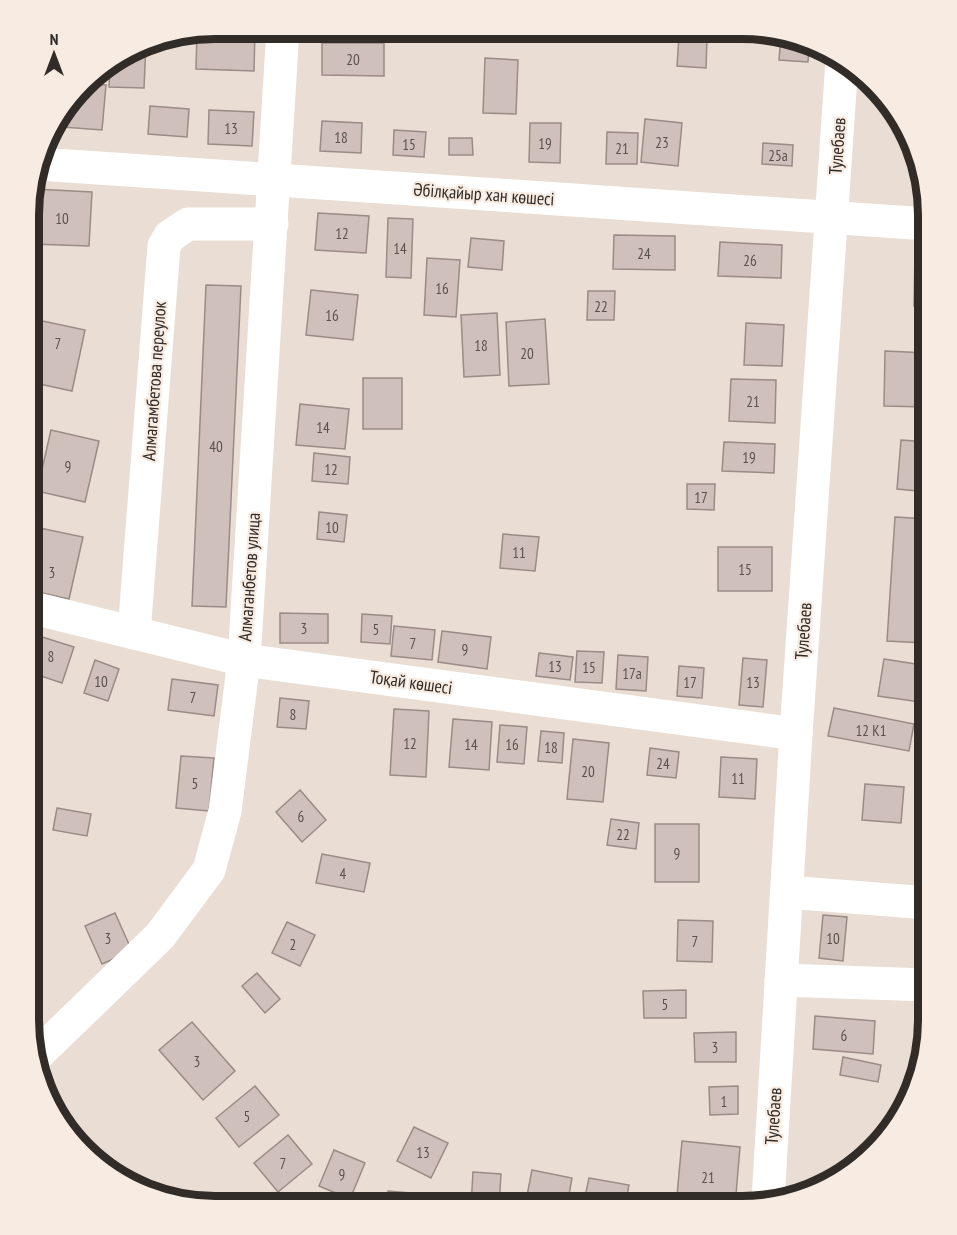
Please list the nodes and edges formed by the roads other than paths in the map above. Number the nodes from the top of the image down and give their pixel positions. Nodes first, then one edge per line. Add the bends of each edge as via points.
1 (282, 39) edge
2 (841, 70) edge
3 (46, 164) edge
4 (275, 180) junction
5 (832, 218) junction
6 (918, 223) edge
7 (272, 224) junction
8 (39, 609) edge
9 (134, 633) junction
10 (244, 660) junction
11 (796, 734) junction
12 (787, 892) junction
13 (918, 902) edge
14 (781, 980) junction
15 (918, 985) edge
16 (42, 1050) edge
17 (768, 1194) edge

1 - 4 street, Алмаганбетов улица
2 - 5 street, Тулебаев
3 - 4 street, Әбілқайыр хан көшесі
4 - 5 street, Әбілқайыр хан көшесі
4 - 7 street, Алмаганбетов улица
5 - 6 street, Әбілқайыр хан көшесі
5 - 11 street, Тулебаев
7 - 9 street, Алмагамбетова переулок via 188,224 170,236 164,246
7 - 10 street, Алмаганбетов улица
8 - 9 street, Тоқай көшесі
9 - 10 street, Тоқай көшесі
10 - 11 street, Тоқай көшесі
10 - 16 street, Алмаганбетов улица via 225,811 209,870 160,936
11 - 12 street, Тулебаев
12 - 13 street
12 - 14 street, Тулебаев
14 - 15 street
14 - 17 street, Тулебаев

